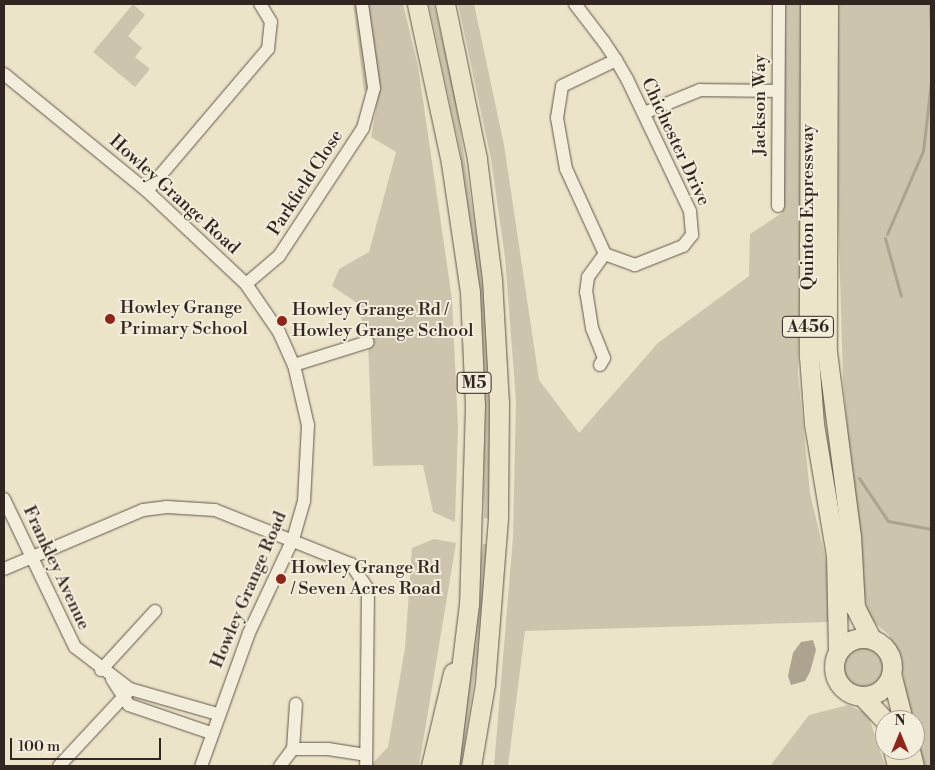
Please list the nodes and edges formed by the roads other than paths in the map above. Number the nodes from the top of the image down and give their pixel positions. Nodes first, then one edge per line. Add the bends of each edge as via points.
1 (260, 4) edge
2 (362, 4) edge
3 (417, 4) edge
4 (445, 4) edge
5 (575, 4) edge
6 (778, 4) edge
7 (810, 4) edge
8 (828, 4) edge
9 (616, 60) junction
10 (4, 74) edge
11 (777, 91) junction
12 (644, 113) junction
13 (147, 191) junction
14 (778, 206) dead end
15 (605, 254) junction
16 (246, 284) junction
17 (368, 342) dead end
18 (294, 365) junction
19 (600, 365) dead end
20 (4, 499) edge
21 (293, 539) junction
22 (30, 556) junction
23 (4, 568) edge
24 (469, 604) junction
25 (155, 610) dead end
26 (871, 638) junction
27 (838, 648) junction
28 (101, 670) junction
29 (892, 677) junction
30 (485, 684) junction
31 (126, 694) junction
32 (863, 697) junction
33 (296, 704) dead end
34 (875, 710) edge
35 (900, 710) edge
36 (218, 714) junction
37 (211, 733) junction
38 (293, 749) junction
39 (366, 761) edge
40 (59, 766) edge
41 (201, 766) edge
42 (280, 766) edge
43 (431, 766) edge
44 (449, 766) edge
45 (470, 766) edge
46 (482, 766) edge

1 - 13 street via 271,22 268,49
2 - 16 street, Parkfield Close via 374,88 363,128 280,256
3 - 24 highway, M5 via 451,163 470,292 475,405
4 - 30 highway, M5 via 477,159 496,355 498,518
5 - 9 street, Chichester Drive
6 - 11 street, Jackson Way
7 - 27 highway, Quinton Expressway / A456 via 809,356 814,424 836,555
8 - 26 highway, Quinton Expressway / A456 via 827,352 851,536 854,607
9 - 12 street, Chichester Drive
9 - 15 street via 571,80 558,96 566,169
10 - 13 street, Howley Grange Road
11 - 12 street via 700,90
11 - 14 street, Jackson Way
12 - 15 street, Chichester Drive via 690,211 692,235 683,246 635,265
13 - 16 street, Howley Grange Road
15 - 19 street via 588,277 586,292 592,328 604,358
16 - 18 street, Howley Grange Road via 279,332
17 - 18 street
18 - 21 street, Howley Grange Road via 308,426 308,466
20 - 22 street, Frankley Avenue
21 - 22 street via 215,510 167,507 143,510
21 - 36 street, Howley Grange Road
21 - 39 street via 352,564 366,580
22 - 23 street
22 - 28 street, Frankley Avenue via 64,632
24 - 43 highway
24 - 44 highway, M5
25 - 28 street
26 - 27 highway via 858,638
26 - 29 highway via 890,654
27 - 32 highway via 833,667 836,680 850,694
28 - 31 street, Frankley Avenue
29 - 32 highway via 877,693
29 - 35 highway
30 - 45 highway, M5
30 - 46 highway
31 - 36 street, Frankley Avenue
31 - 37 street, Frankley Avenue
31 - 40 street
32 - 34 highway
33 - 38 street
36 - 37 street, Howley Grange Road
37 - 41 street, Howley Grange Road
38 - 39 street via 328,748
38 - 42 street

